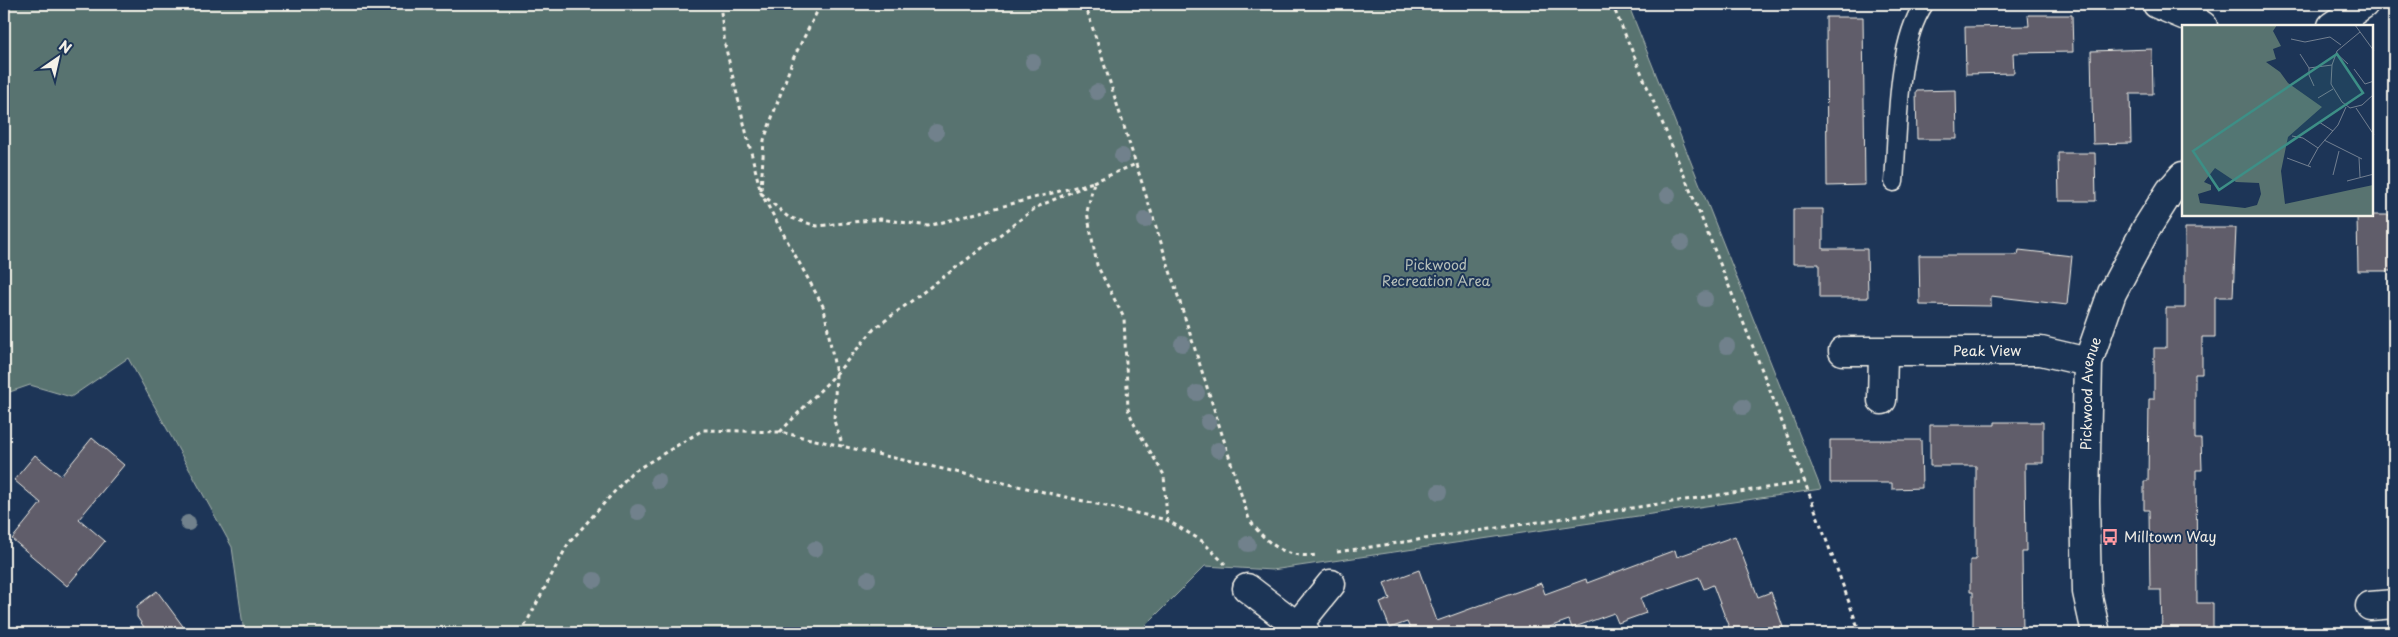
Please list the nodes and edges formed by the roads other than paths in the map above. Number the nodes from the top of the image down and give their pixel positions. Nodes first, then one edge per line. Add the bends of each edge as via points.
1 (1924, 4) edge
2 (2157, 4) edge
3 (2364, 4) edge
4 (2202, 25) edge
5 (2333, 25) edge
6 (2182, 177) edge
7 (1894, 182) dead end
8 (1843, 351) dead end
9 (1883, 352) junction
10 (2088, 362) junction
11 (1882, 400) dead end
12 (1331, 584) dead end
13 (1247, 588) road end
14 (1302, 630) edge
15 (2096, 633) edge

1 - 7 lane via 1916,16 1902,69
2 - 4 street
3 - 5 street
6 - 10 street, Pickwood Avenue via 2146,229 2112,292
8 - 9 street, Peak View
9 - 10 street, Peak View via 2042,350
9 - 11 street
10 - 15 street, Pickwood Avenue via 2087,592
12 - 14 street
13 - 14 street

